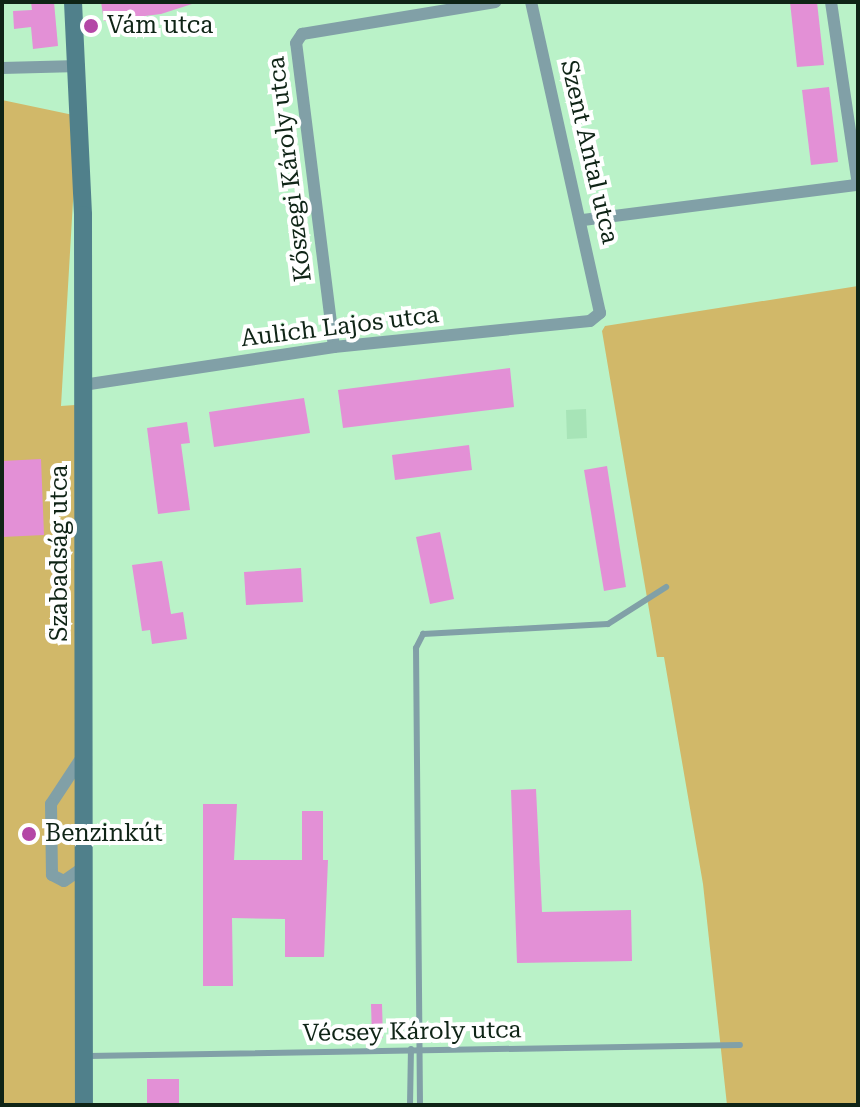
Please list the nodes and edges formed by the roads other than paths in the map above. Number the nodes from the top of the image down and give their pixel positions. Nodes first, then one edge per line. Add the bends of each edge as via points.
1 (73, 2) edge
2 (495, 2) edge
3 (531, 2) edge
4 (831, 2) edge
5 (79, 66) junction
6 (2, 68) edge
7 (858, 184) edge
8 (583, 220) junction
9 (600, 313) joint
10 (334, 347) junction
11 (83, 385) junction
12 (666, 587) dead end
13 (84, 754) junction
14 (84, 867) junction
15 (740, 1045) dead end
16 (411, 1049) junction
17 (420, 1049) junction
18 (84, 1056) junction
19 (84, 1105) edge
20 (410, 1105) edge
21 (420, 1105) edge

1 - 5 main road, Szabadság utca
2 - 10 street, Kőszegi Károly utca via 302,34 296,43
3 - 8 street, Szent Antal utca
4 - 7 street
5 - 6 street
5 - 11 main road, Szabadság utca
7 - 8 street
8 - 9 street, Szent Antal utca
9 - 10 street, Aulich Lajos utca via 590,321
10 - 11 street, Aulich Lajos utca
11 - 13 main road, Szabadság utca
12 - 17 lane via 608,624 423,634 416,648
13 - 14 main road, Szabadság utca
13 - 14 street via 51,804 52,875 64,881
14 - 18 main road, Szabadság utca
15 - 17 lane, Vécsey Károly utca
16 - 17 lane, Vécsey Károly utca
16 - 18 lane, Vécsey Károly utca
16 - 20 lane
17 - 21 lane
18 - 19 main road, Szabadság utca

